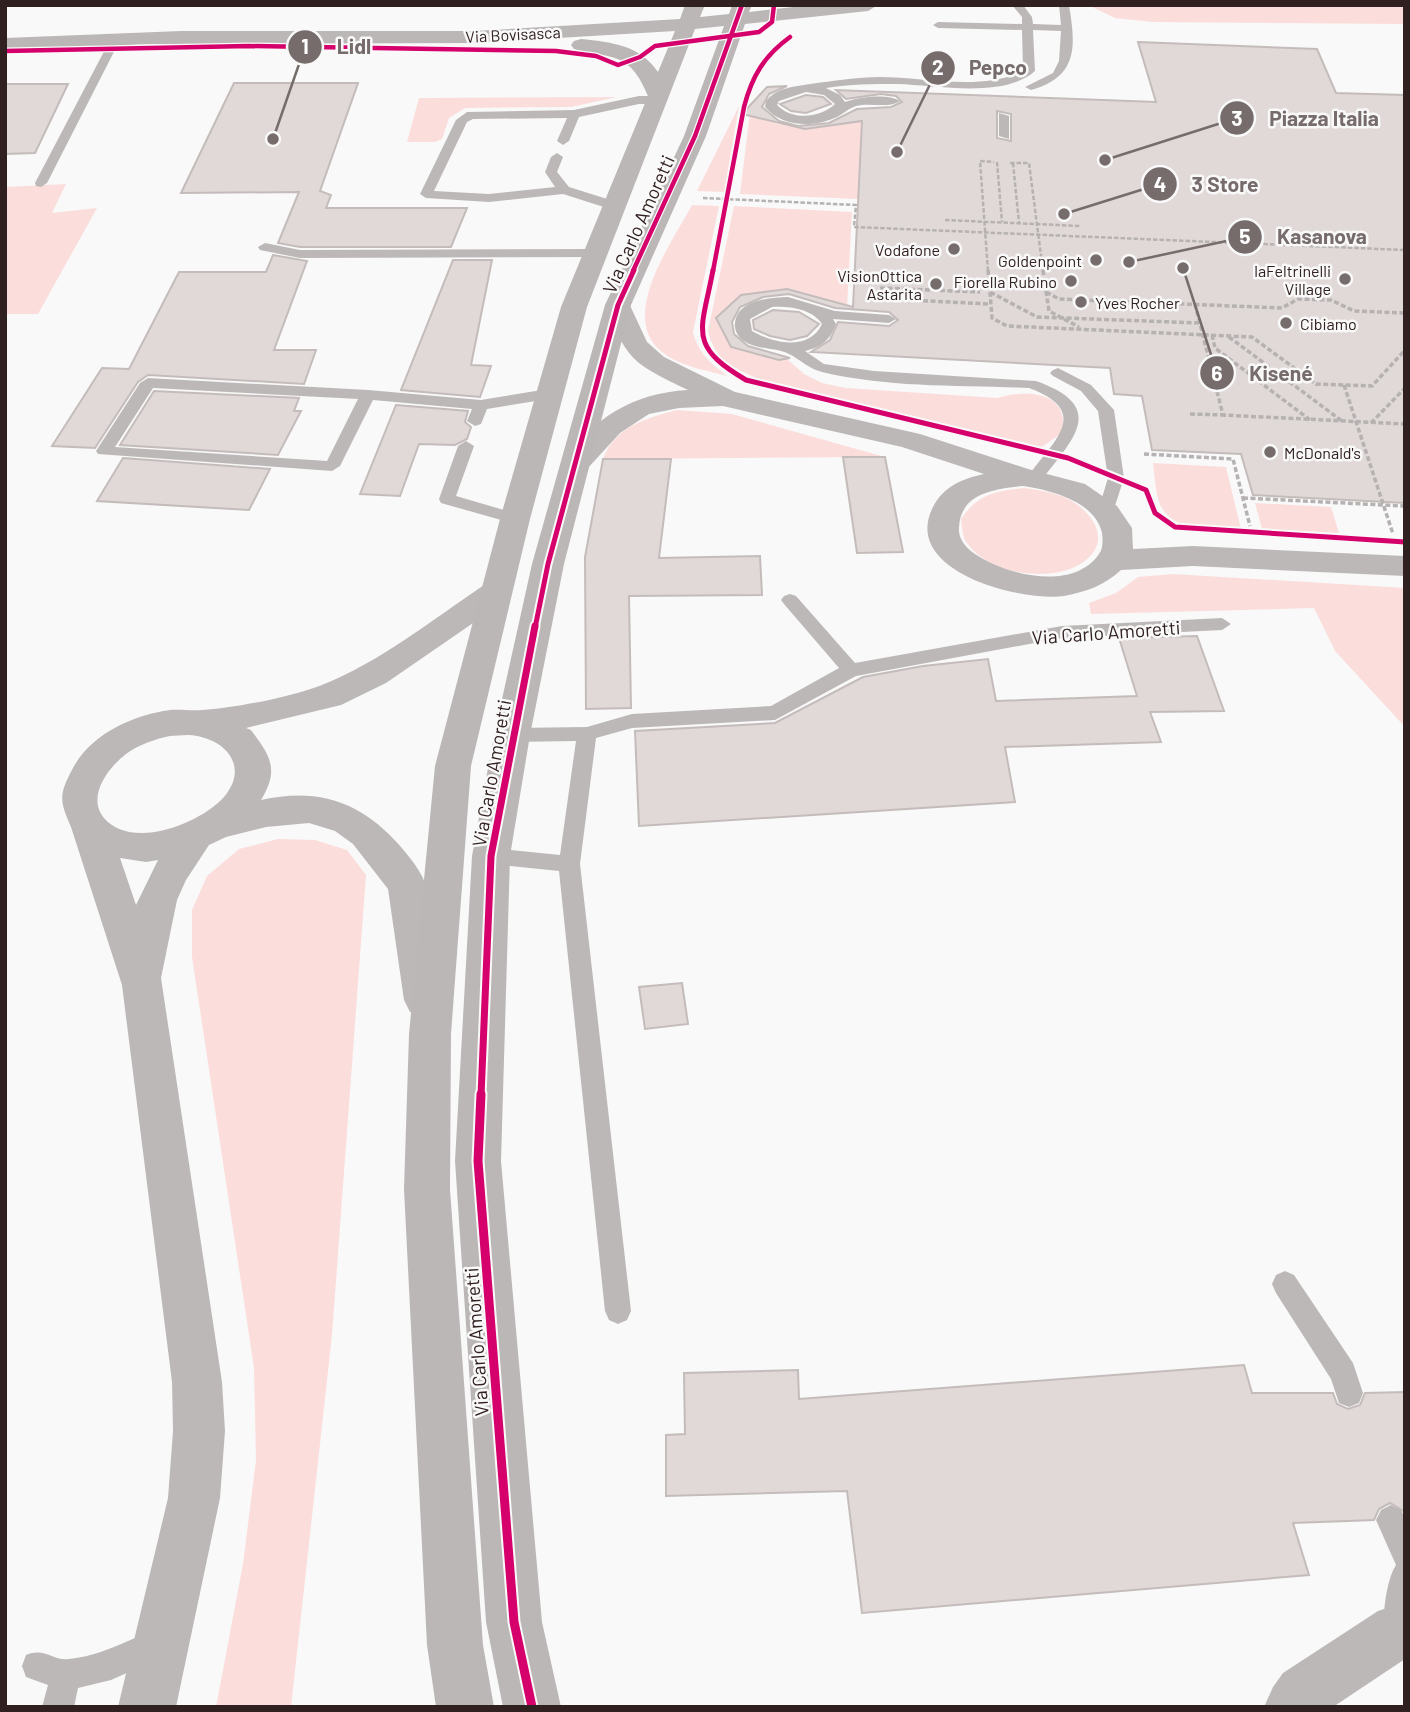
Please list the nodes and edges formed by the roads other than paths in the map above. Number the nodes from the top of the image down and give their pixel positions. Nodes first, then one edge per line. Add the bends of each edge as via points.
1 (706, 5) edge
2 (868, 5) edge
3 (1017, 5) edge
4 (1064, 5) edge
5 (844, 9) junction
6 (693, 12) edge
7 (740, 13) edge
8 (938, 25) dead end
9 (1027, 27) junction
10 (1066, 28) junction
11 (474, 37) junction
12 (156, 39) junction
13 (115, 40) junction
14 (5, 44) edge
15 (1031, 87) dead end
16 (807, 89) junction
17 (659, 98) junction
18 (894, 102) dead end
19 (839, 105) junction
20 (573, 114) junction
21 (1003, 116) dead end
22 (695, 136) junction
23 (1005, 136) dead end
24 (563, 141) dead end
25 (557, 157) dead end
26 (41, 183) dead end
27 (564, 190) junction
28 (615, 206) junction
29 (265, 247) dead end
30 (596, 253) junction
31 (618, 305) junction
32 (813, 308) junction
33 (889, 319) dead end
34 (775, 346) junction
35 (1058, 373) dead end
36 (548, 394) junction
37 (368, 395) junction
38 (726, 398) junction
39 (481, 405) junction
40 (475, 421) dead end
41 (910, 440) junction
42 (466, 446) dead end
43 (577, 463) junction
44 (1028, 478) junction
45 (957, 494) junction
46 (514, 519) junction
47 (1112, 534) junction
48 (1400, 554) edge
49 (496, 592) junction
50 (790, 600) dead end
51 (1222, 624) dead end
52 (851, 670) junction
53 (202, 723) junction
54 (587, 734) junction
55 (512, 736) junction
56 (90, 827) junction
57 (207, 831) junction
58 (491, 856) junction
59 (569, 864) junction
60 (143, 985) junction
61 (430, 1034) junction
62 (1285, 1284) dead end
63 (618, 1311) dead end
64 (1349, 1393) dead end
65 (1391, 1520) dead end
66 (1405, 1554) edge
67 (1405, 1576) edge
68 (1401, 1630) edge
69 (162, 1642) junction
70 (58, 1707) edge
71 (147, 1707) edge
72 (465, 1707) edge
73 (532, 1707) edge
74 (1293, 1707) edge

1 - 6 street, Via Bovisasca
2 - 5 street, Via Bovisasca
3 - 9 lane via 1027,17
4 - 10 lane
5 - 7 street, Via Bovisasca
5 - 22 street via 784,27 767,38 742,66
6 - 7 street, Via Bovisasca
6 - 11 street, Via Bovisasca
6 - 12 street, Via Bovisasca
6 - 17 street, Via Carlo Amoretti
7 - 22 street, Via Carlo Amoretti
8 - 9 lane
9 - 10 lane
9 - 16 lane via 1029,71 1011,80 988,84 855,81
10 - 15 lane via 1064,66 1055,77
11 - 12 street, Via Bovisasca
11 - 17 street via 583,45 625,53 650,72
12 - 13 street, Via Bovisasca
13 - 14 street, Via Bovisasca
13 - 26 lane
16 - 19 lane via 827,93
16 - 19 lane via 772,98 795,115
17 - 20 lane
17 - 28 street, Via Carlo Amoretti
18 - 19 lane
20 - 24 lane
20 - 27 lane via 471,115 462,120 426,194 489,198
21 - 23 lane
22 - 31 street, Via Carlo Amoretti
25 - 27 lane via 551,172
27 - 28 lane
28 - 30 street, Via Carlo Amoretti
29 - 30 lane via 300,254
30 - 36 street, Via Carlo Amoretti
31 - 38 street via 635,345 654,363
31 - 43 street, Via Carlo Amoretti
32 - 33 lane via 846,317
32 - 34 lane via 826,317 828,331 813,343
32 - 34 lane via 782,302 749,312 743,325 751,339
34 - 44 lane via 819,368 851,374 1031,384 1051,390 1069,408 1071,431
35 - 47 lane via 1086,388 1105,410 1116,478
36 - 39 lane
36 - 46 street, Via Carlo Amoretti
37 - 37 lane via 148,383 104,451 332,466
37 - 39 lane
38 - 41 street
38 - 43 street via 679,398 643,406 616,421
39 - 40 lane
41 - 44 street
41 - 45 street via 937,465
42 - 46 lane via 447,499
43 - 55 street, Via Carlo Amoretti via 548,564
44 - 45 street via 986,481
44 - 47 street via 1055,482 1084,494
45 - 47 street via 943,513 943,535 957,557 985,575 1021,585 1059,586 1092,577
46 - 49 street, Via Carlo Amoretti
47 - 48 street via 1193,556
49 - 53 street via 374,675 329,696
49 - 61 street, Via Carlo Amoretti via 453,766
50 - 52 lane
51 - 52 lane, Via Carlo Amoretti via 1062,632
52 - 54 lane, Via Carlo Amoretti via 775,713 632,721
53 - 56 street via 170,723 114,744 92,766 81,788 79,804
53 - 57 street via 223,729 244,743 253,761 253,780 241,804
54 - 55 lane, Via Carlo Amoretti
54 - 59 lane
55 - 58 street, Via Carlo Amoretti
56 - 57 street, Via Carlo Amoretti via 113,841 140,847 169,845
56 - 60 street
57 - 60 street via 161,887 148,926
57 - 61 street, Via Carlo Amoretti via 280,808 320,811 352,820 373,838 408,886
58 - 59 lane, Via Carlo Amoretti
58 - 73 street, Via Carlo Amoretti via 478,1161 514,1622
59 - 63 lane
60 - 69 street via 200,1431 194,1498
61 - 72 street, Via Carlo Amoretti via 427,1189 455,1644
62 - 64 lane via 1343,1373
65 - 66 lane
67 - 68 lane
68 - 74 street via 1303,1693
69 - 70 lane via 111,1665 51,1670
69 - 71 street

